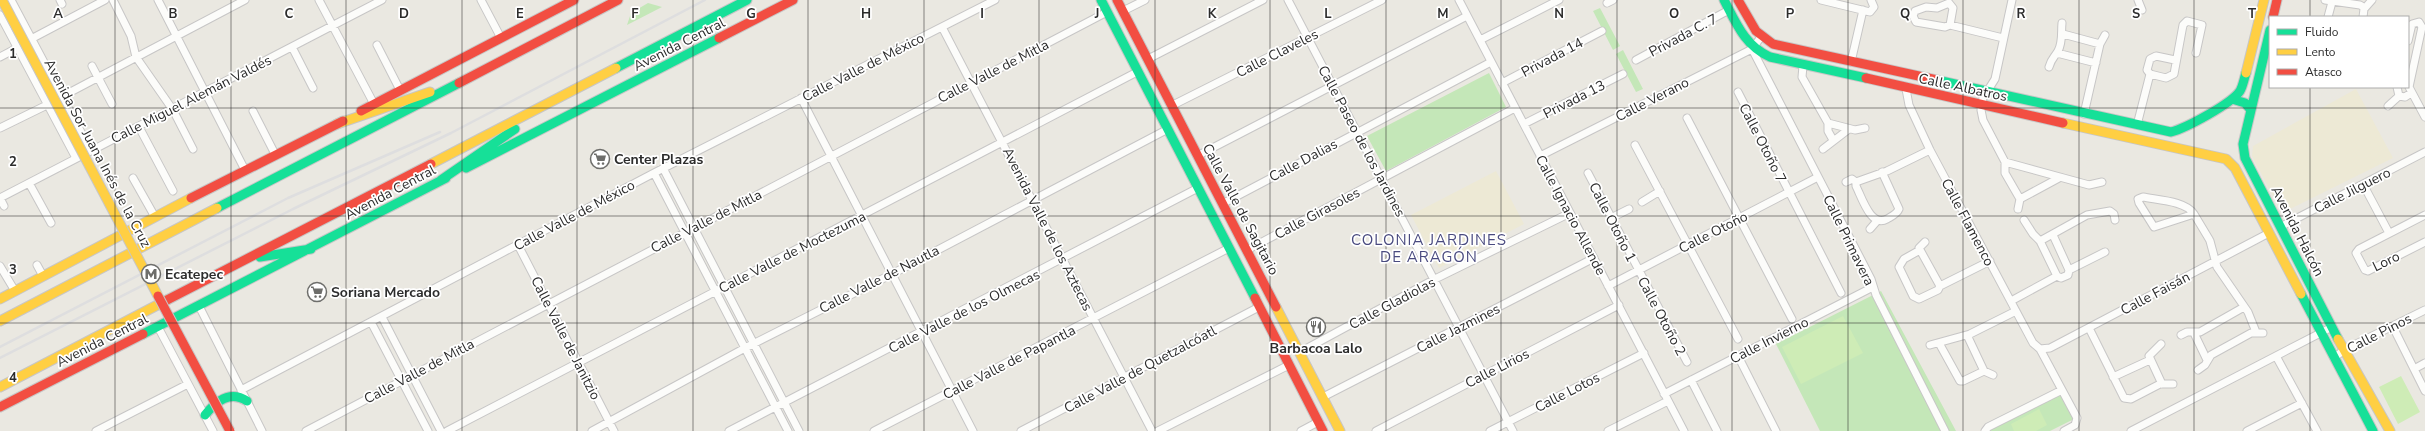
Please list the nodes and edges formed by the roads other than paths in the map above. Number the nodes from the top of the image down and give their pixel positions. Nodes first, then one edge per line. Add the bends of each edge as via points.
1 (2, 0) edge
2 (11, 0) edge
3 (105, 0) edge
4 (113, 0) edge
5 (158, 0) edge
6 (245, 0) edge
7 (319, 0) edge
8 (382, 0) edge
9 (481, 0) edge
10 (574, 0) edge
11 (618, 0) edge
12 (747, 0) edge
13 (793, 0) edge
14 (995, 0) edge
15 (1101, 0) edge
16 (1117, 0) edge
17 (1145, 0) edge
18 (1263, 0) edge
19 (1288, 0) edge
20 (1382, 0) edge
21 (1459, 0) edge
22 (1559, 0) edge
23 (1724, 0) edge
24 (1738, 0) edge
25 (1825, 0) edge
26 (1871, 0) edge
27 (2012, 0) edge
28 (2138, 0) edge
29 (2264, 0) edge
30 (2276, 0) edge
31 (2372, 0) edge
32 (2328, 1) edge
33 (2365, 8) junction
34 (1729, 10) junction
35 (1863, 10) junction
36 (2142, 10) dead end
37 (1123, 11) junction
38 (1107, 12) junction
39 (0, 15) edge
40 (1467, 16) junction
41 (2273, 16) edge
42 (2328, 16) edge
43 (2362, 16) edge
44 (2062, 23) dead end
45 (1950, 25) junction
46 (333, 26) junction
47 (942, 27) junction
48 (1602, 31) dead end
49 (2062, 34) junction
50 (2269, 34) edge
51 (175, 35) junction
52 (2106, 35) dead end
53 (1308, 37) junction
54 (1761, 37) junction
55 (2409, 37) edge
56 (501, 38) junction
57 (2003, 38) junction
58 (31, 39) junction
59 (1480, 40) junction
60 (2100, 44) junction
61 (377, 45) dead end
62 (292, 47) junction
63 (17, 48) junction
64 (1752, 49) junction
65 (2057, 53) junction
66 (2196, 53) dead end
67 (0, 57) edge
68 (136, 57) junction
69 (1148, 58) junction
70 (1636, 60) dead end
71 (2175, 60) junction
72 (1491, 62) junction
73 (1851, 62) junction
74 (2096, 63) junction
75 (92, 66) dead end
76 (1803, 66) junction
77 (2049, 67) dead end
78 (1137, 72) junction
79 (1623, 74) dead end
80 (2150, 74) junction
81 (98, 77) junction
82 (971, 82) junction
83 (2409, 82) edge
84 (2409, 82) edge
85 (1502, 83) junction
86 (1332, 84) junction
87 (451, 87) junction
88 (313, 88) dead end
89 (2397, 88) edge
90 (1906, 89) junction
91 (400, 90) junction
92 (206, 92) junction
93 (1738, 92) dead end
94 (1986, 92) junction
95 (2411, 93) junction
96 (2399, 96) junction
97 (61, 97) junction
98 (801, 98) junction
99 (557, 99) junction
100 (2232, 99) junction
101 (47, 104) junction
102 (112, 104) dead end
103 (374, 104) junction
104 (1982, 105) junction
105 (1171, 106) junction
106 (2388, 106) dead end
107 (1515, 108) junction
108 (173, 110) junction
109 (2251, 110) junction
110 (253, 111) dead end
111 (2084, 114) junction
112 (2425, 117) edge
113 (1687, 118) dead end
114 (337, 124) junction
115 (1524, 124) junction
116 (1828, 124) junction
117 (2137, 125) junction
118 (139, 127) junction
119 (0, 128) edge
120 (1865, 128) dead end
121 (1168, 129) junction
122 (1849, 129) junction
123 (1358, 131) junction
124 (2183, 136) junction
125 (1833, 140) junction
126 (1002, 141) junction
127 (2243, 144) junction
128 (1635, 145) dead end
129 (193, 149) dead end
130 (1823, 149) dead end
131 (1930, 150) junction
132 (2187, 150) junction
133 (91, 151) junction
134 (2425, 152) edge
135 (275, 154) junction
136 (831, 156) junction
137 (1197, 156) junction
138 (1540, 156) junction
139 (76, 158) junction
140 (2226, 159) junction
141 (2005, 162) junction
142 (663, 168) junction
143 (245, 170) junction
144 (1882, 172) junction
145 (654, 173) junction
146 (1588, 173) dead end
147 (1818, 177) junction
148 (133, 178) dead end
149 (1382, 178) junction
150 (2059, 178) junction
151 (441, 180) junction
152 (1846, 182) dead end
153 (1856, 182) junction
154 (2102, 182) dead end
155 (29, 183) junction
156 (2363, 184) junction
157 (1198, 188) junction
158 (173, 191) dead end
159 (1660, 191) junction
160 (1789, 193) junction
161 (0, 198) edge
162 (2020, 199) junction
163 (1033, 200) junction
164 (1642, 202) dead end
165 (1222, 204) junction
166 (4, 206) dead end
167 (1629, 209) dead end
168 (2018, 209) dead end
169 (1570, 213) junction
170 (2194, 214) junction
171 (2425, 215) edge
172 (862, 216) junction
173 (155, 217) junction
174 (1611, 218) junction
175 (1739, 219) junction
176 (2024, 220) dead end
177 (2115, 220) dead end
178 (1877, 221) junction
179 (51, 223) dead end
180 (694, 226) junction
181 (2280, 227) junction
182 (1870, 229) dead end
183 (686, 231) junction
184 (2268, 233) junction
185 (2389, 233) junction
186 (2053, 234) junction
187 (2040, 241) junction
188 (1925, 242) dead end
189 (2425, 242) edge
190 (518, 244) junction
191 (1687, 244) junction
192 (1229, 248) junction
193 (311, 249) junction
194 (1247, 250) junction
195 (1920, 250) junction
196 (2105, 252) dead end
197 (1594, 258) junction
198 (248, 259) junction
199 (1064, 260) junction
200 (1990, 261) junction
201 (2216, 261) junction
202 (37, 265) dead end
203 (0, 266) edge
204 (1638, 270) junction
205 (2069, 270) junction
206 (892, 274) junction
207 (43, 276) junction
208 (2057, 276) junction
209 (1435, 280) junction
210 (725, 286) junction
211 (1608, 286) junction
212 (1873, 286) junction
213 (1940, 286) junction
214 (716, 290) junction
215 (15, 291) junction
216 (1841, 293) dead end
217 (0, 299) edge
218 (2011, 301) junction
219 (549, 304) junction
220 (1619, 305) junction
221 (199, 306) junction
222 (1259, 307) junction
223 (2244, 307) junction
224 (2425, 310) edge
225 (2016, 311) junction
226 (382, 317) junction
227 (1094, 319) junction
228 (1792, 319) dead end
229 (0, 321) edge
230 (371, 322) junction
231 (158, 327) junction
232 (2332, 327) junction
233 (2393, 327) junction
234 (1459, 328) junction
235 (2089, 328) junction
236 (922, 333) junction
237 (2194, 333) junction
238 (2320, 333) junction
239 (1967, 335) junction
240 (2181, 335) dead end
241 (1738, 339) dead end
242 (753, 343) junction
243 (1939, 343) junction
244 (2161, 344) dead end
245 (1930, 345) dead end
246 (745, 348) junction
247 (2040, 349) junction
248 (2344, 350) junction
249 (1300, 352) junction
250 (1644, 353) junction
251 (1738, 356) junction
252 (2276, 356) junction
253 (2334, 358) junction
254 (2150, 360) junction
255 (2207, 360) junction
256 (1687, 362) dead end
257 (578, 363) junction
258 (2425, 363) edge
259 (1289, 365) junction
260 (2414, 369) junction
261 (2198, 370) dead end
262 (1984, 371) junction
263 (412, 374) junction
264 (1484, 374) junction
265 (1993, 375) dead end
266 (1125, 377) junction
267 (2113, 377) junction
268 (402, 379) junction
269 (1691, 380) junction
270 (188, 384) junction
271 (2162, 384) junction
272 (2173, 384) dead end
273 (0, 388) edge
274 (241, 390) junction
275 (953, 391) junction
276 (2060, 391) junction
277 (2425, 391) edge
278 (1664, 394) junction
279 (1323, 397) junction
280 (247, 401) junction
281 (1668, 401) junction
282 (784, 402) junction
283 (2302, 403) junction
284 (775, 406) junction
285 (0, 407) edge
286 (205, 415) junction
287 (609, 422) junction
288 (1318, 422) junction
289 (1508, 422) junction
290 (96, 431) edge
291 (213, 431) edge
292 (230, 431) edge
293 (262, 431) edge
294 (306, 431) edge
295 (428, 431) edge
296 (440, 431) edge
297 (447, 431) edge
298 (592, 431) edge
299 (614, 431) edge
300 (729, 431) edge
301 (788, 431) edge
302 (799, 431) edge
303 (874, 431) edge
304 (973, 431) edge
305 (1022, 431) edge
306 (1152, 431) edge
307 (1158, 431) edge
308 (1301, 431) edge
309 (1323, 431) edge
310 (1340, 431) edge
311 (1376, 431) edge
312 (1490, 431) edge
313 (1513, 431) edge
314 (1608, 431) edge
315 (1684, 431) edge
316 (1717, 431) edge
317 (1776, 431) edge
318 (1945, 431) edge
319 (1985, 431) edge
320 (2064, 431) edge
321 (2131, 431) edge
322 (2247, 431) edge
323 (2317, 431) edge
324 (2373, 431) edge
325 (2390, 431) edge

1 - 292 main road, Avenida Sor Juana Inés de la Cruz, bridge
2 - 58 street, Avenida Sor Juana Inés de la Cruz
3 - 58 street
4 - 68 street via 131,36
5 - 51 street
6 - 51 street
7 - 46 street
8 - 46 street, Calle Miguel Alemán Valdés
9 - 56 street
10 - 56 main road
11 - 87 main road
12 - 99 main road, Avenida Central
13 - 151 main road, Avenida Central via 521,142
14 - 47 street, Calle Valle de México
15 - 38 main road, Calle Valle de Sagitario
16 - 37 main road, Calle Valle de Sagitario
17 - 37 street
18 - 69 street
19 - 53 street, Calle Paseo de los Jardines
20 - 53 street, Calle Claveles
21 - 40 street, Calle Ignacio Allende
22 - 59 street
23 - 34 main road
24 - 54 main road, Calle Albatros
25 - 35 street
26 - 35 street via 1873,10
27 - 57 street
28 - 36 street
29 - 100 main road via 2242,87
30 - 41 main road
31 - 33 street
32 - 33 street via 2360,5
32 - 42 street
33 - 43 street
34 - 64 main road
34 - 70 street, Privada C. 7
35 - 73 street
37 - 69 main road, Calle Valle de Sagitario
38 - 78 main road, Calle Valle de Sagitario
38 - 82 street, Calle Valle de Mitla
39 - 63 street, Avenida Sor Juana Inés de la Cruz
40 - 59 street, Calle Ignacio Allende
40 - 86 street
44 - 49 street
45 - 45 street via 1945,27 1916,22 1913,16 1915,11 1924,7 1938,8 1951,3 1953,8
45 - 57 street
46 - 62 street, Calle Miguel Alemán Valdés
46 - 103 street
47 - 82 street, Avenida Valle de los Aztecas
47 - 98 street, Calle Valle de México
48 - 85 street, Privada 14
49 - 60 street
49 - 65 street
50 - 109 main road, Avenida Halcón
51 - 68 street
51 - 92 street
52 - 60 street
53 - 86 street, Calle Paseo de los Jardines
53 - 105 street, Calle Claveles
54 - 64 street, Calle Verano
54 - 73 main road, Calle Albatros via 1773,44
55 - 84 street via 2412,24 2419,22 2422,27
56 - 91 main road
57 - 94 street via 1995,80
58 - 97 street, Avenida Sor Juana Inés de la Cruz
59 - 72 street, Calle Ignacio Allende
60 - 74 street
61 - 91 street
62 - 88 street
62 - 92 street, Calle Miguel Alemán Valdés
63 - 67 street
63 - 101 street, Avenida Sor Juana Inés de la Cruz
64 - 76 main road, Calle Albatros
64 - 138 street, Calle Verano
64 - 147 street, Calle Primavera
65 - 74 street
65 - 77 street via 2052,57
66 - 71 street via 2202,25 2187,21 2183,25
68 - 81 street
68 - 108 street
69 - 105 main road, Calle Valle de Sagitario
71 - 80 street via 2175,72 2170,77
71 - 80 street via 2151,57 2147,70
72 - 85 street, Calle Ignacio Allende
72 - 123 street, Calle Dalias
73 - 94 main road, Calle Albatros
74 - 111 street
75 - 81 street
76 - 90 main road, Calle Albatros
76 - 116 street via 1802,77
78 - 121 main road, Calle Valle de Sagitario
78 - 126 street, Calle Valle de Moctezuma
79 - 115 street, Privada 13
80 - 117 street
81 - 97 street
81 - 102 street
82 - 126 street, Avenida Valle de los Aztecas
82 - 136 street, Calle Valle de Mitla
83 - 95 street
85 - 107 street, Calle Ignacio Allende
86 - 123 street, Calle Paseo de los Jardines
86 - 137 street
87 - 114 main road via 413,96 366,116
87 - 229 main road
89 - 96 street
90 - 104 main road, Calle Albatros
90 - 131 street, Calle Flamenco via 1908,105
91 - 103 main road
92 - 108 street, Calle Miguel Alemán Valdés
92 - 143 street
93 - 160 street, Calle Otoño 7
94 - 104 street
94 - 111 main road, Calle Albatros
95 - 96 street via 2405,97
95 - 112 street
96 - 106 street
97 - 133 street, Avenida Sor Juana Inés de la Cruz
98 - 136 street
98 - 142 street, Calle Valle de México
99 - 151 main road
99 - 198 main road, Avenida Central
100 - 109 main road via 2242,101
100 - 124 main road, Calle Albatros
101 - 119 street
101 - 139 street, Avenida Sor Juana Inés de la Cruz
103 - 114 main road
104 - 132 main road, Calle Albatros
104 - 141 street via 1983,120
105 - 137 main road, Calle Valle de Sagitario
107 - 115 street, Calle Ignacio Allende
107 - 149 street, Calle Girasoles
108 - 118 street, Calle Miguel Alemán Valdés
108 - 129 street
109 - 127 main road, Avenida Halcón
110 - 135 street
111 - 117 main road, Calle Albatros
113 - 175 street
114 - 135 main road
115 - 138 street, Calle Ignacio Allende
116 - 122 street
116 - 125 street via 1827,129
117 - 124 main road, Calle Albatros
118 - 133 street, Calle Miguel Alemán Valdés
118 - 158 street
120 - 122 street via 1859,131
121 - 157 main road, Calle Valle de Sagitario
121 - 163 street, Calle Valle de Nautla
122 - 125 street
123 - 149 street, Calle Paseo de los Jardines
123 - 165 street, Calle Dalias
124 - 132 main road
125 - 130 street
126 - 163 street, Avenida Valle de los Aztecas
126 - 172 street, Calle Valle de Moctezuma
127 - 140 main road via 2237,154
127 - 181 main road, Avenida Halcón via 2248,164
128 - 159 street
131 - 144 street
131 - 200 street, Calle Flamenco
132 - 140 main road, Calle Albatros
133 - 139 street, Calle Miguel Alemán Valdés
134 - 156 street, Calle Jilguero
135 - 143 main road
136 - 172 street
136 - 180 street, Calle Valle de Mitla
137 - 165 main road, Calle Valle de Sagitario
138 - 169 street, Calle Ignacio Allende
139 - 155 street, Calle Miguel Alemán Valdés
140 - 184 main road, Avenida Halcón via 2235,168
141 - 150 street
141 - 162 street via 2005,173
142 - 145 street, Calle Valle de México
142 - 180 street
143 - 173 main road
144 - 153 street
144 - 178 street via 1899,209 1894,216 1882,222
145 - 183 street
145 - 190 street, Calle Valle de México
146 - 174 street, Calle Otoño 1
147 - 160 street, Calle Otoño
147 - 212 street, Calle Primavera
148 - 173 street
149 - 194 street, Calle Girasoles
149 - 209 street, Calle Paseo de los Jardines
150 - 154 street via 2089,185
150 - 162 street
151 - 193 main road, Avenida Central
152 - 153 street via 1852,179
153 - 178 street
155 - 161 street, Calle Miguel Alemán Valdés
155 - 179 street
156 - 181 street, Calle Jilguero
156 - 185 street
157 - 192 main road, Calle Valle de Sagitario
157 - 199 street, Calle Valle de los Olmecas
159 - 164 street
159 - 191 street
160 - 175 street, Calle Otoño
160 - 216 street, Calle Otoño 7
161 - 166 street
162 - 168 street
163 - 199 street, Avenida Valle de los Aztecas
163 - 206 street, Calle Valle de Nautla
165 - 194 main road, Calle Valle de Sagitario
167 - 174 street
169 - 197 street, Calle Ignacio Allende
169 - 209 street, Calle Gladiolas
170 - 170 street via 2186,206 2144,197 2138,199 2154,227
170 - 201 street via 2210,241
171 - 185 street
172 - 206 street
172 - 210 street, Calle Valle de Moctezuma
173 - 207 main road
174 - 204 street, Calle Otoño 1
175 - 191 street, Calle Otoño
175 - 228 street
176 - 187 street
177 - 186 street via 2112,212 2097,212
178 - 182 street
180 - 183 street, Calle Valle de Mitla
180 - 210 street
181 - 232 main road, Avenida Halcón
183 - 214 street
183 - 219 street, Calle Valle de Mitla
184 - 201 street, Calle Faisán
184 - 238 main road, Avenida Halcón
185 - 189 street, Loro via 2356,251 2365,270 2368,271
186 - 187 street
186 - 205 street
187 - 208 street
188 - 195 street via 1919,246
190 - 219 street, Calle Valle de Janitzio
190 - 226 street, Calle Valle de México
191 - 204 street, Calle Otoño
191 - 241 street
192 - 222 main road, Calle Valle de Sagitario
192 - 227 street, Calle Valle de Papantla
193 - 198 main road
193 - 221 main road, Avenida Central
194 - 249 main road, Calle Valle de Sagitario
195 - 213 street
195 - 213 street via 1904,260 1899,267 1913,296 1921,299 1938,290
196 - 205 street
197 - 211 street, Calle Ignacio Allende
197 - 234 street, Calle Jazmines
198 - 273 main road, Avenida Central
199 - 227 street, Avenida Valle de los Aztecas
199 - 236 street, Calle Valle de los Olmecas
200 - 213 street
200 - 218 street, Calle Flamenco
201 - 223 street
201 - 235 street, Calle Faisán
202 - 207 street
203 - 215 street
204 - 211 street, Calle Otoño
204 - 256 street, Calle Otoño 2
205 - 208 street via 2066,276
206 - 236 street
206 - 242 street, Calle Valle de Nautla
207 - 215 main road
208 - 218 street
209 - 234 street, Calle Paseo de los Jardines
209 - 249 street, Calle Gladiolas
210 - 214 street, Calle Valle de Moctezuma
210 - 242 street
211 - 220 street, Calle Ignacio Allende
212 - 251 street, Calle Invierno
212 - 318 street, Calle Primavera
214 - 246 street
214 - 257 street, Calle Valle de Moctezuma
215 - 217 main road
218 - 225 street, Calle Flamenco
219 - 257 street, Calle Valle de Janitzio
219 - 263 street, Calle Valle de Mitla
220 - 250 street, Calle Ignacio Allende
220 - 264 street, Calle Lirios
221 - 231 main road, Avenida Central
221 - 274 street
222 - 259 main road, Calle Valle de Sagitario
222 - 266 street, Calle Valle de Quetzalcóatl
223 - 237 street
223 - 255 street via 2260,333 2211,355
224 - 233 street, Calle Pinos
225 - 239 street
225 - 247 street, Calle Flamenco via 2032,343
226 - 230 street, Calle Valle de México
226 - 263 street
227 - 266 street, Avenida Valle de los Aztecas
227 - 275 street, Calle Valle de Papantla
230 - 268 street
230 - 274 street, Calle Valle de México
231 - 270 street
231 - 285 main road, Avenida Central
232 - 238 street
232 - 248 main road, Avenida Halcón
233 - 248 street, Calle Pinos
233 - 260 street
234 - 264 street, Calle Paseo de los Jardines
234 - 279 street, Calle Jazmines
235 - 247 street, Calle Faisán via 2050,348
235 - 267 street
236 - 275 street
236 - 282 street, Calle Valle de los Olmecas
237 - 240 street via 2187,332
237 - 255 street
238 - 252 street
238 - 253 main road, Avenida Halcón
239 - 243 street
239 - 262 street
242 - 246 street, Calle Valle de Nautla
242 - 282 street
243 - 245 street
243 - 262 street via 1960,381
244 - 254 street via 2151,351
246 - 284 street
246 - 287 street, Calle Valle de Nautla
247 - 276 street, Calle Flamenco
248 - 253 street, Calle Pinos
248 - 325 main road, Avenida Halcón
249 - 279 main road, Calle Valle de Sagitario
250 - 278 street, Calle Ignacio Allende
250 - 289 street, Calle Lotos
251 - 269 street, Calle Invierno
251 - 317 street
252 - 283 street
252 - 321 street
253 - 324 main road, Avenida Halcón
254 - 267 street
254 - 271 street
255 - 261 street
257 - 287 street, Calle Valle de Janitzio
257 - 297 street, Calle Valle de Moctezuma
258 - 260 street
259 - 288 main road, Calle Valle de Sagitario
259 - 307 street
260 - 277 street
262 - 265 street
263 - 268 street, Calle Valle de Mitla
263 - 296 street
264 - 289 street, Calle Paseo de los Jardines
264 - 311 street, Calle Lirios
266 - 305 street, Calle Valle de Quetzalcóatl
266 - 306 street, Avenida Valle de los Aztecas
267 - 271 street via 2122,397 2126,400
268 - 294 street, Calle Valle de Mitla
268 - 295 street
269 - 278 street, Calle Invierno
269 - 316 street
270 - 286 street
270 - 290 street
271 - 272 street
274 - 280 street
275 - 303 street, Calle Valle de Papantla
275 - 304 street
276 - 319 street via 1988,427
276 - 320 street, Calle Flamenco via 2065,394 2077,418 2075,425
278 - 281 street, Calle Ignacio Allende
279 - 310 main road, Calle Valle de Sagitario
280 - 286 main road via 237,396 224,398 214,404
280 - 293 street
281 - 314 street
281 - 315 street, Calle Ignacio Allende
282 - 284 street, Calle Valle de los Olmecas
282 - 302 street
283 - 322 street
283 - 323 street
284 - 300 street, Calle Valle de los Olmecas
284 - 301 street
286 - 291 street
287 - 298 street, Calle Valle de Nautla
287 - 299 street, Calle Valle de Janitzio
288 - 308 street
288 - 309 main road, Calle Valle de Sagitario
289 - 312 street, Calle Lotos
289 - 313 street, Calle Paseo de los Jardines

